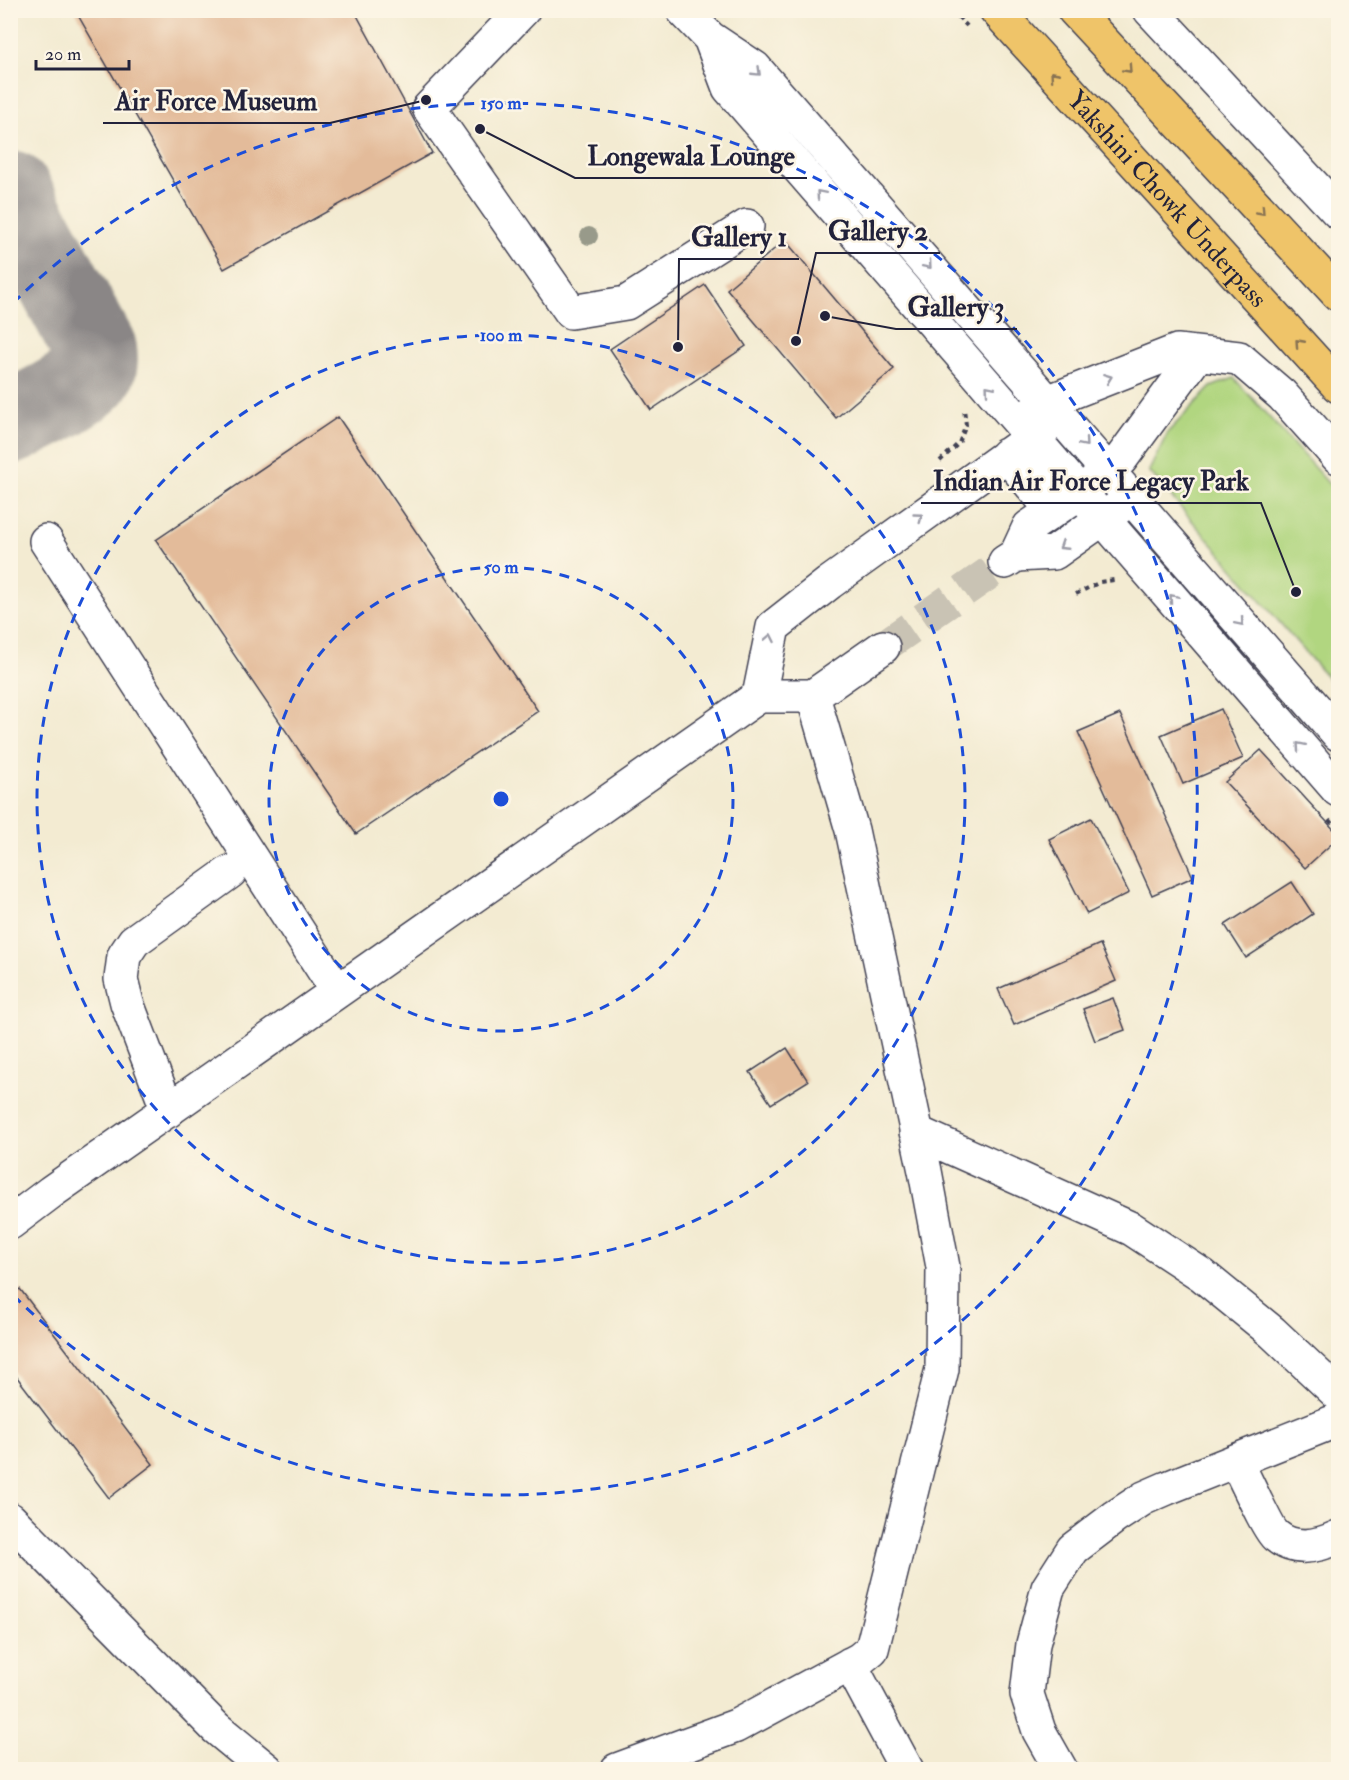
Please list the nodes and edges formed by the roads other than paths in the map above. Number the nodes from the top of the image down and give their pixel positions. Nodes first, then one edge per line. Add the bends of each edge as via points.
1 (523, 10) edge
2 (683, 10) edge
3 (996, 10) edge
4 (1074, 10) edge
5 (1150, 10) edge
6 (710, 38) junction
7 (1338, 212) edge
8 (747, 226) dead end
9 (1338, 294) edge
10 (1198, 354) junction
11 (1338, 386) edge
12 (1054, 409) junction
13 (1019, 438) junction
14 (1338, 457) edge
15 (1107, 470) junction
16 (1081, 492) junction
17 (1131, 497) junction
18 (1053, 511) junction
19 (1105, 519) junction
20 (46, 541) dead end
21 (883, 647) tunnel mouth
22 (759, 696) junction
23 (813, 696) junction
24 (1338, 734) edge
25 (1338, 790) edge
26 (230, 872) dead end
27 (337, 991) junction
28 (168, 1111) junction
29 (916, 1131) junction
30 (10, 1223) edge
31 (1338, 1394) edge
32 (1338, 1420) edge
33 (1236, 1461) junction
34 (10, 1519) edge
35 (1338, 1537) edge
36 (850, 1664) junction
37 (267, 1770) edge
38 (617, 1770) edge
39 (907, 1770) edge
40 (1061, 1770) edge

1 - 8 street via 429,108 571,312 626,303
2 - 6 street
11 -> 3 main road, Yakshini Chowk Underpass
4 -> 9 main road
5 - 7 street
6 -> 12 street via 755,68
13 -> 6 street via 729,88
12 -> 10 street via 1177,351
10 - 14 street via 1239,358 1282,395
10 - 15 street via 1121,459
12 - 13 street
12 -> 15 street
13 - 16 street
13 - 18 street
22 -> 13 street via 773,627
15 - 16 street
15 - 17 street
16 - 18 street
16 - 19 street
17 - 19 street
17 -> 24 street
19 -> 18 street via 1054,553 1010,559 1029,527
25 -> 19 street
20 - 27 street
21 - 23 street
22 - 23 street
22 - 27 street
23 - 29 street via 852,830
26 - 28 street via 134,942 124,956 123,987
27 - 28 street
28 - 30 street
29 - 31 street via 1132,1229 1202,1275 1272,1332
29 - 36 street via 943,1267 942,1369 877,1634 872,1649
32 - 33 street
33 - 35 street via 1274,1536 1293,1545 1312,1546
33 - 40 street via 1144,1498 1115,1517 1073,1549 1048,1588 1033,1644 1027,1694 1039,1731
34 - 37 street via 216,1728
36 - 38 street via 736,1726
36 - 39 street

